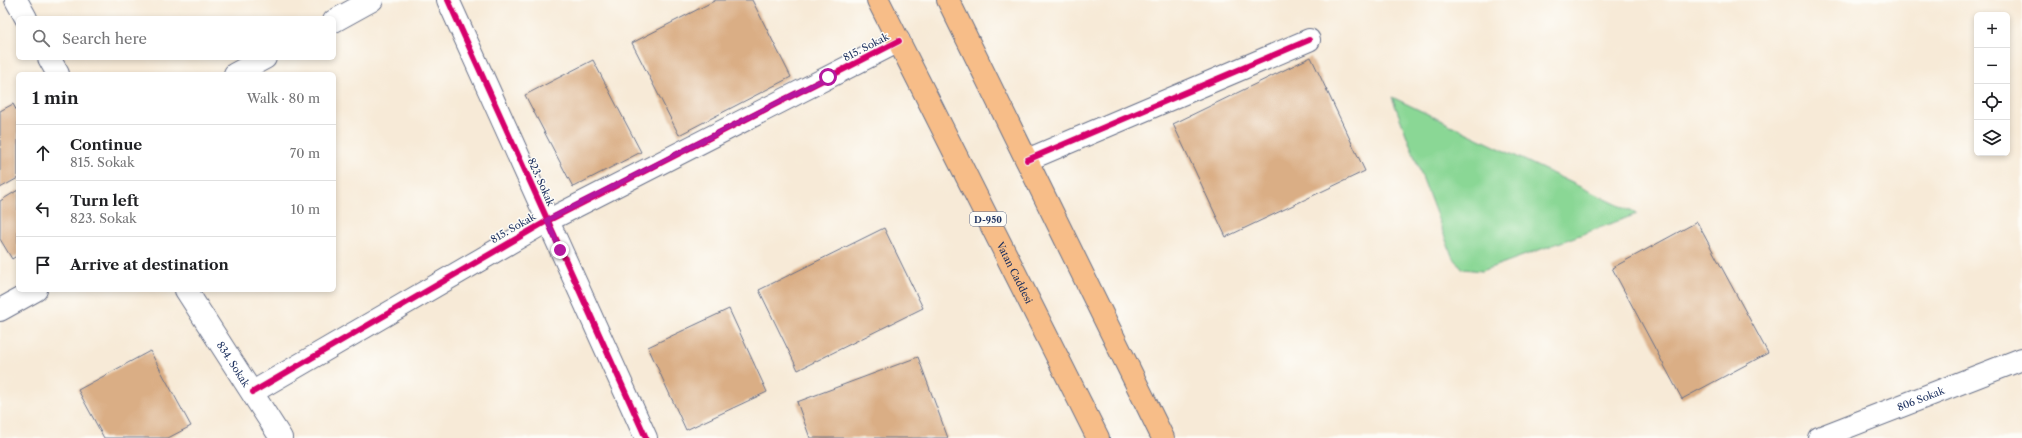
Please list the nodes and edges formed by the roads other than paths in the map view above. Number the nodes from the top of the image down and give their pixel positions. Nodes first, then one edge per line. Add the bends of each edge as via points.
1 (16, 0) edge
2 (372, 0) edge
3 (448, 0) edge
4 (878, 0) edge
5 (948, 0) edge
6 (25, 16) edge
7 (336, 20) edge
8 (1309, 40) dead end
9 (898, 41) junction
10 (50, 60) edge
11 (261, 60) edge
12 (57, 72) edge
13 (239, 72) edge
14 (1027, 160) junction
15 (547, 220) junction
16 (32, 292) edge
17 (187, 292) edge
18 (0, 310) edge
19 (2022, 358) edge
20 (253, 392) junction
21 (281, 438) edge
22 (646, 438) edge
23 (1098, 438) edge
24 (1163, 438) edge
25 (1819, 438) edge

1 - 6 street
2 - 7 street
3 - 15 street, 823. Sokak
4 - 9 highway, Vatan Caddesi / D-950
5 - 14 highway
8 - 14 street
9 - 15 street, 815. Sokak
9 - 23 highway, Vatan Caddesi / D-950
10 - 12 street
11 - 13 street
14 - 24 highway
15 - 20 street, 815. Sokak
15 - 22 street, 823. Sokak
16 - 18 street
17 - 20 street, 834. Sokak
19 - 25 street, 806 Sokak
20 - 21 street, 834. Sokak

